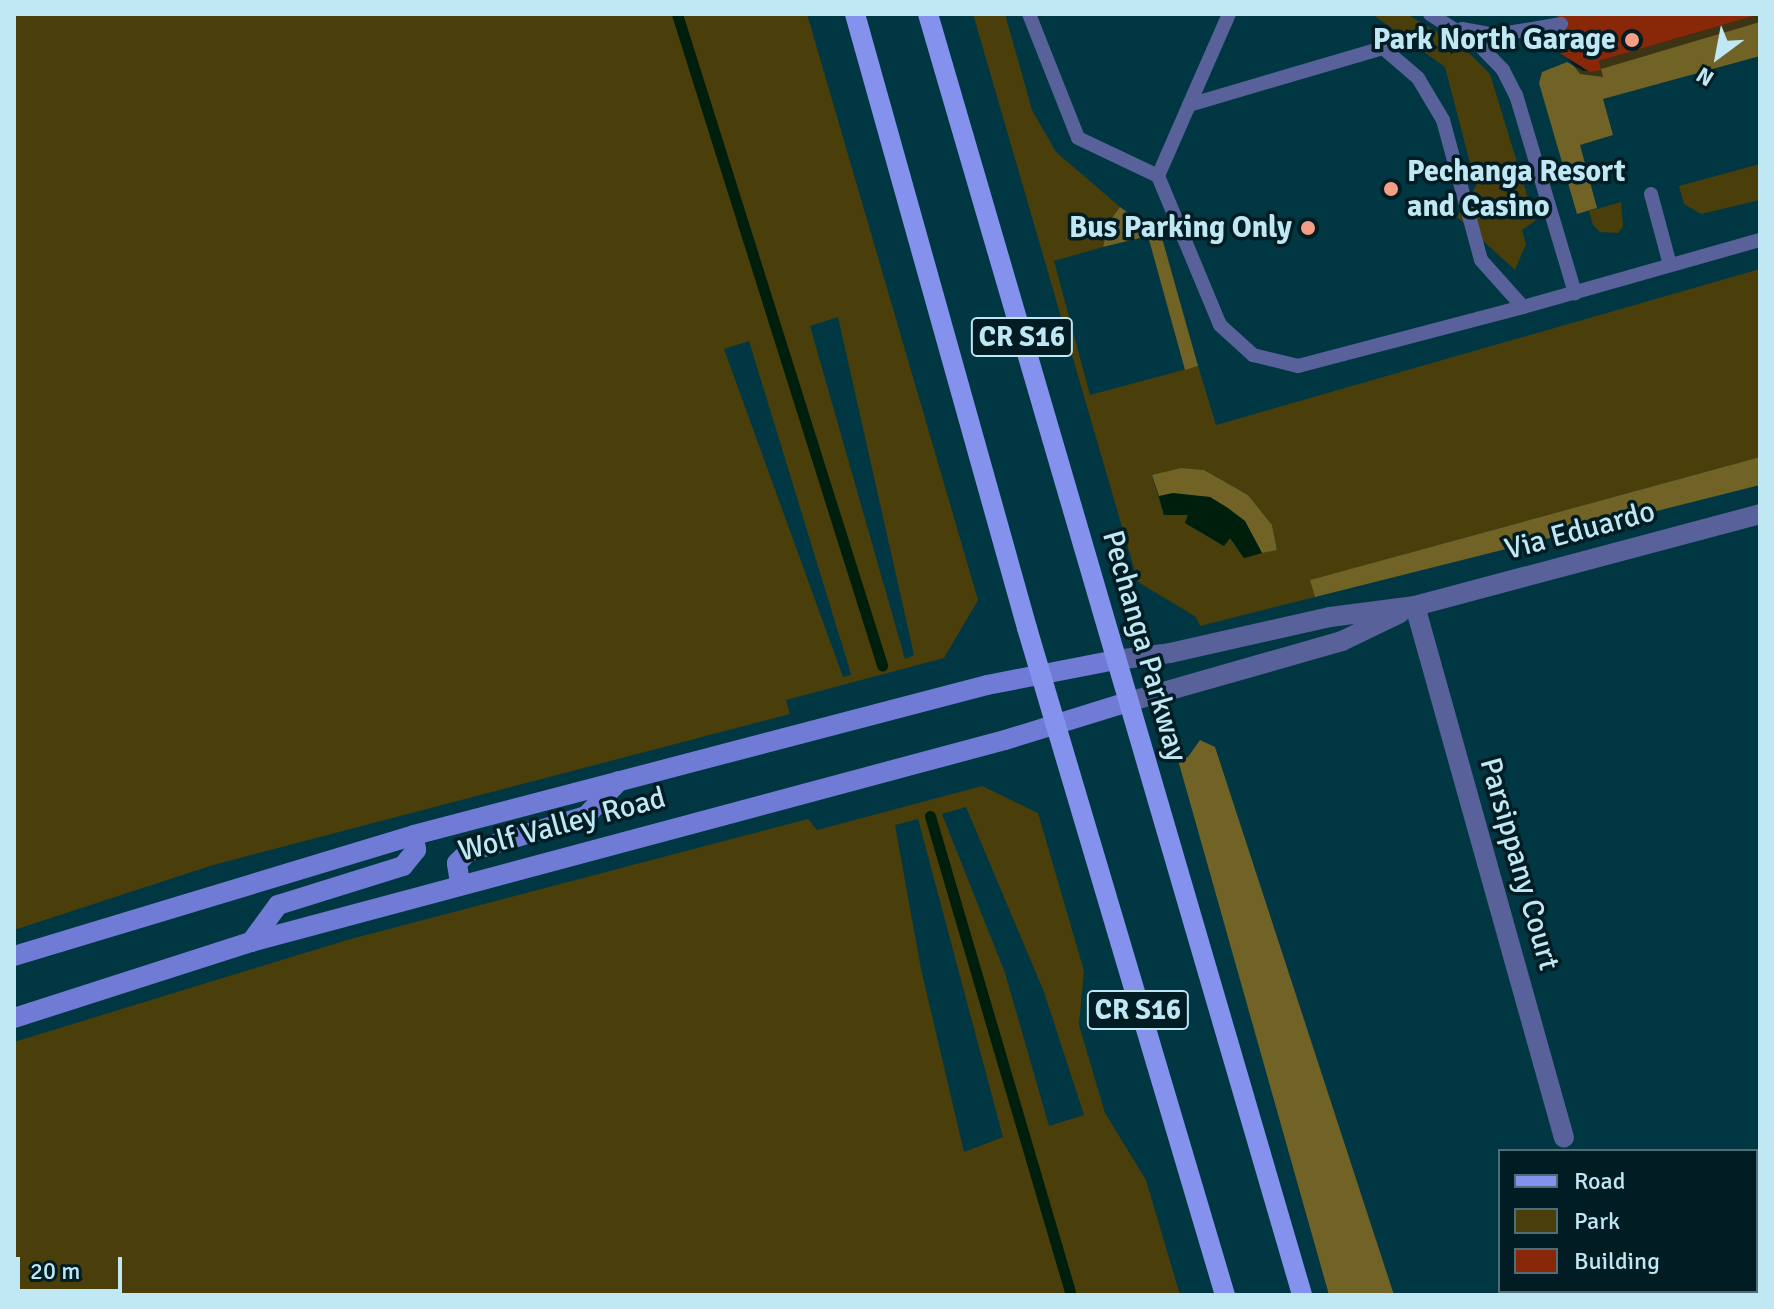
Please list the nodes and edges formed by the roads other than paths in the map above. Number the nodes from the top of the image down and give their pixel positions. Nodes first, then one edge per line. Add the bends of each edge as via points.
1 (855, 14) edge
2 (928, 14) edge
3 (1029, 14) edge
4 (1229, 14) edge
5 (1430, 14) edge
6 (1561, 24) dead end
7 (1450, 26) junction
8 (1189, 105) junction
9 (1158, 176) junction
10 (1651, 194) dead end
11 (1760, 240) edge
12 (1670, 265) junction
13 (1575, 293) junction
14 (1523, 307) junction
15 (1760, 514) edge
16 (1415, 606) junction
17 (1116, 660) junction
18 (1042, 672) junction
19 (1128, 702) junction
20 (1057, 723) junction
21 (619, 781) junction
22 (414, 835) junction
23 (460, 883) junction
24 (251, 942) junction
25 (14, 956) edge
26 (14, 1018) edge
27 (1564, 1138) dead end
28 (1225, 1295) edge
29 (1302, 1295) edge

1 - 18 main road, CR S16
2 - 17 main road, Pechanga Parkway / CR S16
3 - 9 lane via 1078,138
4 - 8 lane
5 - 7 lane
6 - 7 lane via 1496,35
7 - 13 lane via 1503,70 1516,95
8 - 9 lane
8 - 14 lane via 1383,48 1418,78 1443,120 1481,260
9 - 14 lane via 1220,325 1253,355 1298,366
10 - 12 lane
11 - 12 lane
12 - 13 lane
13 - 14 lane
15 - 16 street, Via Eduardo
16 - 17 street, Via Eduardo via 1330,617
16 - 19 street, Via Eduardo via 1342,641
16 - 27 street, Parsippany Court
17 - 18 main road, Wolf Valley Road
17 - 19 main road, Pechanga Parkway / CR S16
18 - 20 main road, CR S16
18 - 21 main road, Wolf Valley Road
19 - 20 main road, Wolf Valley Road
19 - 29 main road, Pechanga Parkway / CR S16
20 - 23 main road, Wolf Valley Road
20 - 28 main road, CR S16
21 - 22 main road, Wolf Valley Road
21 - 23 main road via 586,816 468,852 457,863
22 - 24 main road via 416,850 403,866 278,905
22 - 25 main road, Wolf Valley Road
23 - 24 main road, Wolf Valley Road
24 - 26 main road, Wolf Valley Road

